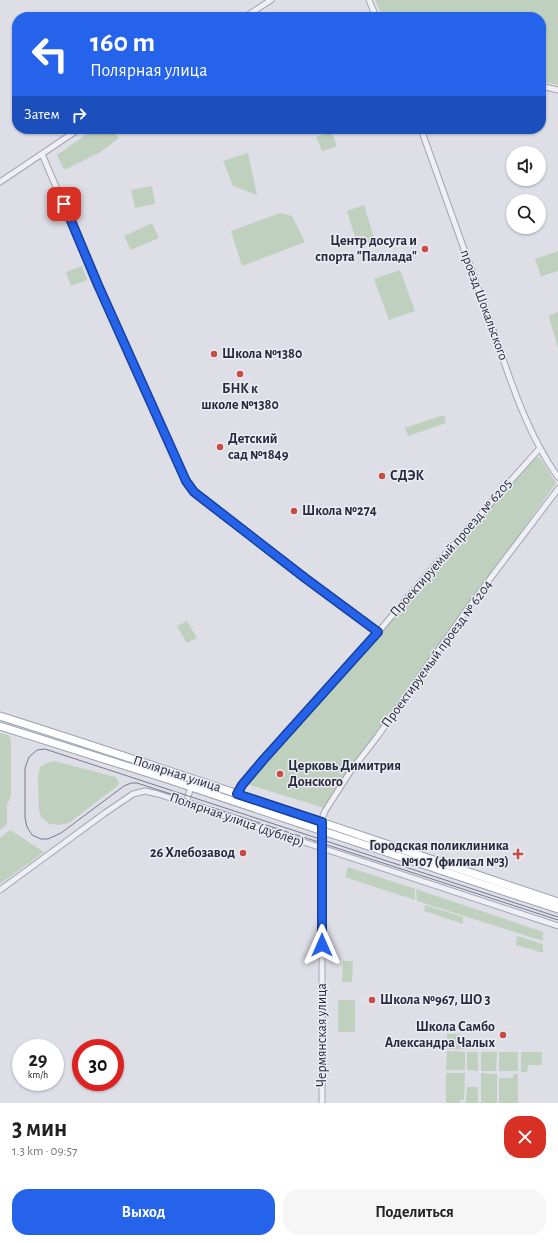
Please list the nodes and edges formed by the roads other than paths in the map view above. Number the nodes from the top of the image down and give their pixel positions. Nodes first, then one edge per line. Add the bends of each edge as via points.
1 (271, 0) edge
2 (369, 0) edge
3 (253, 12) edge
4 (374, 12) edge
5 (546, 87) edge
6 (558, 90) edge
7 (72, 134) edge
8 (423, 134) edge
9 (42, 154) junction
10 (0, 182) edge
11 (540, 448) junction
12 (558, 477) edge
13 (558, 489) edge
14 (378, 632) junction
15 (0, 716) edge
16 (0, 726) edge
17 (191, 788) junction
18 (237, 794) junction
19 (186, 803) junction
20 (322, 822) junction
21 (322, 831) junction
22 (322, 849) junction
23 (0, 890) edge
24 (558, 902) edge
25 (558, 909) edge
26 (558, 926) edge
27 (322, 1103) edge

1 - 3 street
2 - 4 street
5 - 6 street
7 - 9 street
8 - 11 street, проезд Шокальского via 507,370
9 - 10 street
9 - 14 street via 186,481 194,492
11 - 12 street, проезд Шокальского
11 - 14 street, Проектируемый проезд № 6205
13 - 20 street, Проектируемый проезд № 6204 via 350,772 325,811
14 - 18 street, Проектируемый проезд № 6205 via 264,759
15 - 18 main road, Полярная улица
16 - 17 main road, Полярная улица
17 - 19 street
17 - 21 main road, Полярная улица
18 - 20 main road, Полярная улица
19 - 22 street, Полярная улица (дублёр)
19 - 23 street, Полярная улица (дублёр) via 145,791 133,794
20 - 21 street, Чермянская улица
20 - 24 main road, Полярная улица
21 - 22 street, Чермянская улица
21 - 25 main road, Полярная улица
22 - 26 street, Полярная улица (дублёр)
22 - 27 street, Чермянская улица

